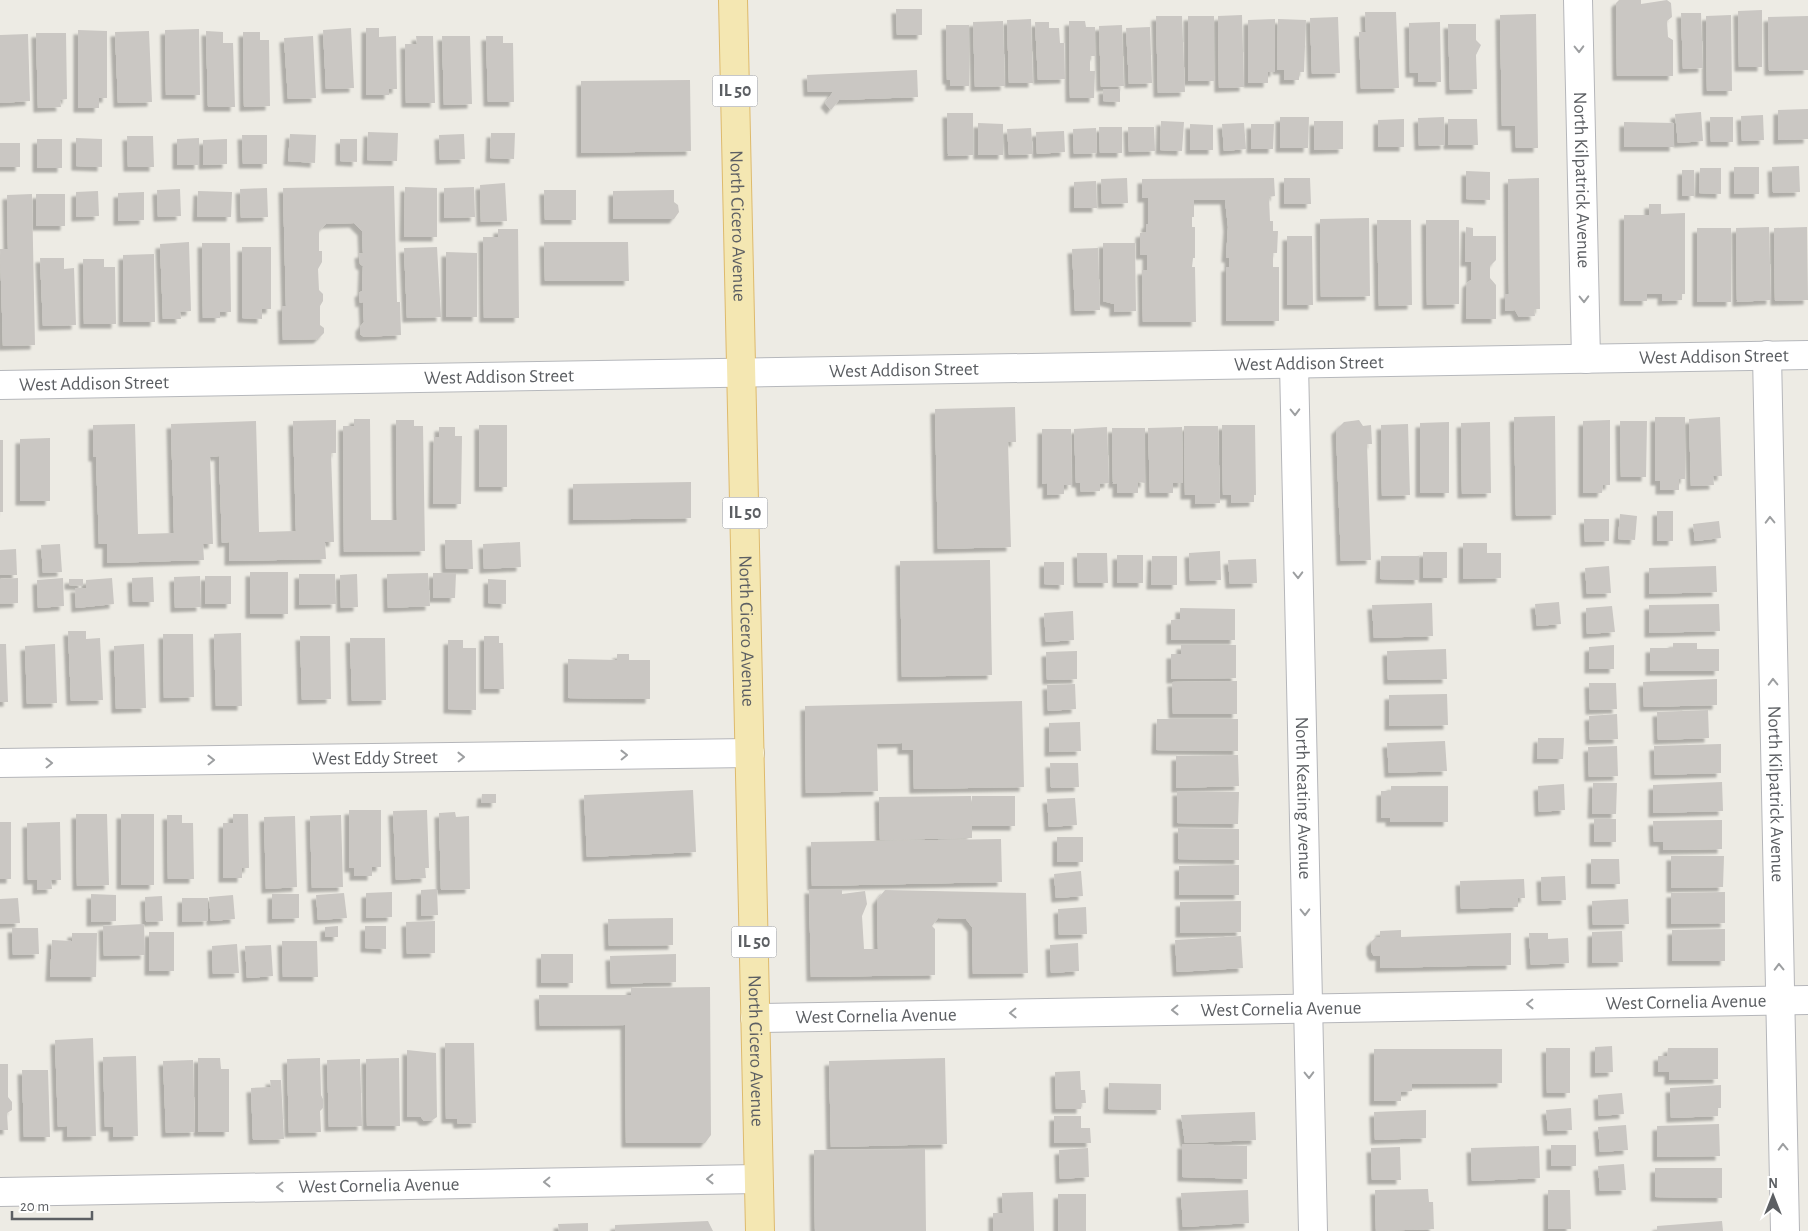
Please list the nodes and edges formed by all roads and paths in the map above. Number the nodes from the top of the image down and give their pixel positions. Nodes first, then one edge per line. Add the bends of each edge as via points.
1 (732, 0) edge
2 (1578, 0) edge
3 (1767, 355) junction
4 (1808, 355) edge
5 (1586, 359) junction
6 (1294, 364) junction
7 (742, 373) junction
8 (0, 386) edge
9 (750, 753) junction
10 (0, 763) edge
11 (1808, 1000) edge
12 (1780, 1001) junction
13 (1308, 1007) junction
14 (755, 1018) junction
15 (758, 1179) junction
16 (0, 1192) edge
17 (760, 1231) edge
18 (1313, 1231) edge
19 (1785, 1231) edge

1 - 7 main road, North Cicero Avenue / IL 50
2 -> 5 street, North Kilpatrick Avenue
3 - 4 street, West Addison Street
3 - 5 street, West Addison Street
12 -> 3 street, North Kilpatrick Avenue
5 - 6 street, West Addison Street
6 - 7 street, West Addison Street
6 -> 13 street, North Keating Avenue
7 - 8 street, West Addison Street
7 - 9 main road, North Cicero Avenue / IL 50
10 -> 9 street, West Eddy Street
9 - 14 main road, North Cicero Avenue / IL 50
11 - 12 street, West Cornelia Avenue
12 -> 13 street, West Cornelia Avenue
19 -> 12 street, North Kilpatrick Avenue
13 -> 14 street, West Cornelia Avenue
13 -> 18 street, North Keating Avenue
14 - 15 main road, North Cicero Avenue / IL 50
15 -> 16 street, West Cornelia Avenue
15 - 17 main road, North Cicero Avenue / IL 50

